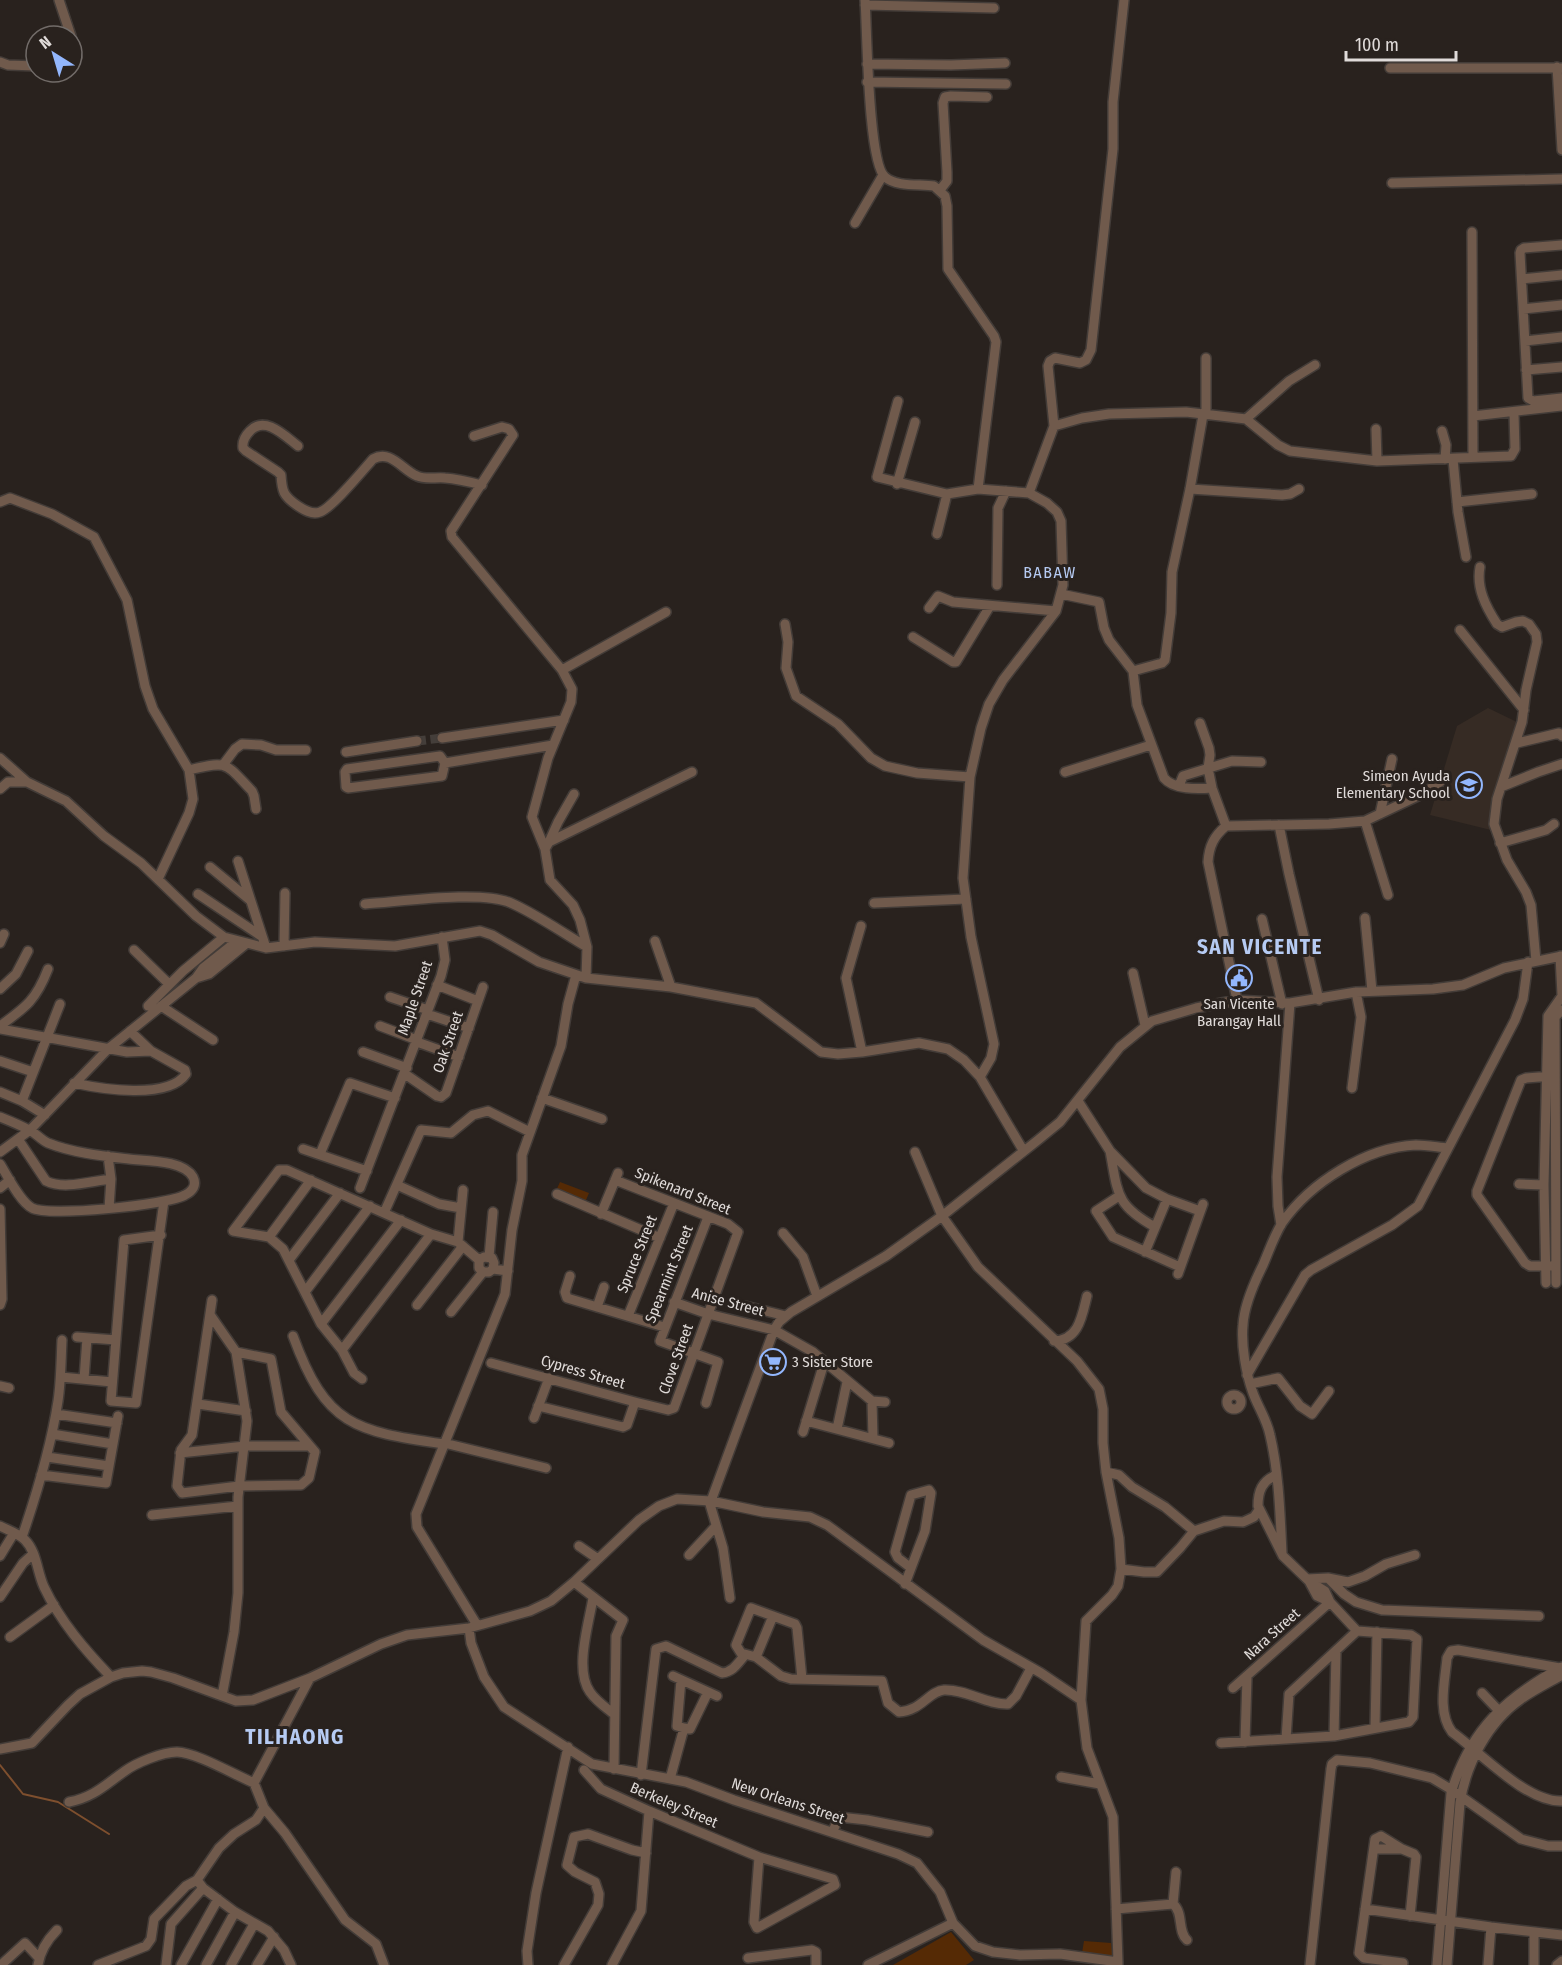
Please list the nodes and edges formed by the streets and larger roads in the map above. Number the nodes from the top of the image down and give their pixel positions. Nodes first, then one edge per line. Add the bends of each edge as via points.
1 (59, 0) edge
2 (1124, 0) edge
3 (865, 2) edge
4 (994, 8) dead end
5 (67, 24) edge
6 (0, 62) edge
7 (1005, 63) dead end
8 (867, 64) junction
9 (959, 64) junction
10 (24, 66) edge
11 (1390, 68) dead end
12 (1560, 68) edge
13 (867, 82) junction
14 (960, 83) junction
15 (1006, 84) dead end
16 (987, 97) dead end
17 (1562, 150) edge
18 (883, 175) junction
19 (1562, 179) edge
20 (1392, 183) dead end
21 (940, 190) junction
22 (855, 223) dead end
23 (1472, 232) dead end
24 (1562, 245) edge
25 (1562, 275) edge
26 (1522, 279) junction
27 (1562, 305) edge
28 (1523, 309) junction
29 (1562, 337) edge
30 (1525, 341) junction
31 (1206, 358) dead end
32 (1314, 365) dead end
33 (1562, 366) edge
34 (1526, 370) junction
35 (1562, 398) edge
36 (898, 401) dead end
37 (1562, 406) edge
38 (1514, 413) junction
39 (1205, 415) junction
40 (1473, 416) junction
41 (1246, 419) junction
42 (915, 422) dead end
43 (1054, 426) junction
44 (1376, 429) dead end
45 (1442, 431) dead end
46 (474, 436) dead end
47 (298, 446) dead end
48 (1473, 458) junction
49 (1449, 459) junction
50 (1377, 461) junction
51 (897, 484) junction
52 (482, 485) junction
53 (978, 489) junction
54 (1190, 489) junction
55 (1299, 489) dead end
56 (1006, 491) junction
57 (1029, 493) junction
58 (947, 494) junction
59 (1532, 494) dead end
60 (0, 502) edge
61 (1457, 502) junction
62 (937, 534) dead end
63 (996, 534) junction
64 (1007, 534) dead end
65 (1466, 557) dead end
66 (1480, 567) dead end
67 (997, 585) dead end
68 (1061, 594) junction
69 (990, 606) junction
70 (929, 608) dead end
71 (1056, 611) junction
72 (666, 612) dead end
73 (784, 624) dead end
74 (1460, 630) dead end
75 (914, 637) dead end
76 (562, 670) junction
77 (1133, 671) junction
78 (1524, 710) junction
79 (564, 720) junction
80 (1200, 723) dead end
81 (1562, 736) edge
82 (442, 738) tunnel mouth
83 (417, 741) tunnel mouth
84 (1517, 742) junction
85 (553, 745) junction
86 (1151, 746) junction
87 (306, 750) dead end
88 (346, 752) dead end
89 (0, 758) edge
90 (1392, 759) dead end
91 (1261, 762) dead end
92 (445, 763) junction
93 (1562, 764) edge
94 (223, 765) junction
95 (1208, 768) junction
96 (189, 770) junction
97 (692, 772) dead end
98 (1065, 772) dead end
99 (970, 777) junction
100 (27, 782) junction
101 (1440, 782) dead end
102 (1179, 786) junction
103 (1501, 787) junction
104 (1212, 788) junction
105 (0, 789) edge
106 (574, 794) dead end
107 (256, 809) dead end
108 (1380, 814) junction
109 (1365, 821) junction
110 (1554, 824) dead end
111 (1279, 825) junction
112 (1226, 826) junction
113 (1500, 843) junction
114 (547, 846) junction
115 (238, 861) dead end
116 (210, 867) dead end
117 (158, 879) junction
118 (285, 893) dead end
119 (198, 894) dead end
120 (1388, 895) dead end
121 (966, 898) junction
122 (250, 900) junction
123 (874, 903) dead end
124 (365, 904) dead end
125 (1365, 918) dead end
126 (1262, 919) dead end
127 (861, 926) dead end
128 (261, 936) junction
129 (224, 937) junction
130 (442, 938) junction
131 (237, 941) junction
132 (655, 941) dead end
133 (247, 943) junction
134 (284, 946) junction
135 (587, 947) junction
136 (266, 948) junction
137 (134, 950) dead end
138 (28, 951) dead end
139 (1561, 956) edge
140 (1532, 962) junction
141 (216, 963) junction
142 (48, 969) dead end
143 (1133, 973) dead end
144 (581, 976) junction
145 (169, 984) junction
146 (437, 986) junction
147 (483, 987) dead end
148 (670, 987) junction
149 (0, 989) edge
150 (1372, 991) junction
151 (1356, 992) junction
152 (1562, 995) edge
153 (390, 997) dead end
154 (1237, 1000) junction
155 (1319, 1000) junction
156 (478, 1001) junction
157 (60, 1004) dead end
158 (1286, 1004) junction
159 (148, 1006) dead end
160 (161, 1006) junction
161 (1562, 1010) edge
162 (428, 1012) junction
163 (1145, 1025) junction
164 (380, 1026) dead end
165 (0, 1028) edge
166 (469, 1028) junction
167 (130, 1031) junction
168 (46, 1037) junction
169 (213, 1040) dead end
170 (417, 1041) junction
171 (108, 1049) junction
172 (151, 1051) junction
173 (363, 1052) dead end
174 (862, 1052) junction
175 (459, 1057) junction
176 (0, 1061) edge
177 (406, 1071) junction
178 (33, 1072) junction
179 (1553, 1073) edge
180 (980, 1077) junction
181 (75, 1083) junction
182 (1352, 1088) dead end
183 (0, 1092) edge
184 (395, 1098) junction
185 (542, 1098) junction
186 (22, 1101) junction
187 (1078, 1101) junction
188 (45, 1115) junction
189 (0, 1117) edge
190 (602, 1119) dead end
191 (30, 1130) junction
192 (530, 1132) junction
193 (18, 1138) junction
194 (1448, 1148) junction
195 (303, 1149) dead end
196 (1023, 1150) junction
197 (1110, 1151) junction
198 (0, 1152) edge
199 (915, 1152) dead end
200 (320, 1154) junction
201 (108, 1156) junction
202 (0, 1164) edge
203 (367, 1171) junction
204 (111, 1179) junction
205 (10, 1180) junction
206 (310, 1180) junction
207 (1519, 1184) dead end
208 (397, 1185) junction
209 (1544, 1185) junction
210 (0, 1188) edge
211 (360, 1188) dead end
212 (463, 1190) dead end
213 (340, 1193) junction
214 (556, 1194) dead end
215 (1119, 1196) junction
216 (1167, 1199) junction
217 (165, 1201) junction
218 (674, 1203) junction
219 (370, 1206) junction
220 (109, 1208) junction
221 (461, 1208) junction
222 (0, 1209) edge
223 (493, 1212) dead end
224 (384, 1213) junction
225 (601, 1214) junction
226 (942, 1216) junction
227 (708, 1217) junction
228 (401, 1220) junction
229 (1281, 1225) junction
230 (1559, 1225) edge
231 (1545, 1226) junction
232 (1155, 1227) junction
233 (738, 1232) joint
234 (783, 1233) dead end
235 (431, 1234) junction
236 (161, 1235) junction
237 (269, 1237) junction
238 (660, 1238) junction
239 (460, 1244) junction
240 (1145, 1252) junction
241 (489, 1257) junction
242 (289, 1260) junction
243 (479, 1260) junction
244 (1545, 1266) junction
245 (1556, 1266) junction
246 (493, 1269) junction
247 (508, 1271) junction
248 (483, 1272) junction
249 (570, 1276) dead end
250 (604, 1287) dead end
251 (305, 1292) junction
252 (817, 1296) junction
253 (1087, 1296) dead end
254 (212, 1300) dead end
255 (674, 1302) junction
256 (0, 1305) edge
257 (417, 1305) dead end
258 (744, 1306) dead end
259 (597, 1307) junction
260 (451, 1312) dead end
261 (708, 1314) junction
262 (211, 1316) junction
263 (628, 1316) junction
264 (786, 1316) junction
265 (321, 1324) junction
266 (664, 1327) junction
267 (774, 1330) junction
268 (293, 1336) dead end
269 (62, 1340) dead end
270 (116, 1340) junction
271 (1054, 1341) junction
272 (342, 1350) junction
273 (236, 1352) junction
274 (694, 1354) junction
275 (824, 1362) junction
276 (491, 1363) dead end
277 (60, 1377) junction
278 (549, 1378) junction
279 (84, 1379) junction
280 (362, 1379) dead end
281 (112, 1382) junction
282 (847, 1382) junction
283 (1250, 1384) junction
284 (1329, 1391) dead end
285 (1240, 1399) dead end
286 (872, 1401) junction
287 (635, 1402) junction
288 (885, 1402) dead end
289 (706, 1403) dead end
290 (198, 1404) junction
291 (538, 1406) junction
292 (668, 1410) joint
293 (246, 1411) junction
294 (56, 1414) junction
295 (534, 1418) dead end
296 (806, 1421) junction
297 (837, 1429) junction
298 (803, 1431) dead end
299 (52, 1434) junction
300 (873, 1438) junction
301 (889, 1443) dead end
302 (113, 1444) junction
303 (444, 1444) junction
304 (245, 1446) junction
305 (310, 1446) junction
306 (180, 1453) junction
307 (47, 1457) junction
308 (109, 1466) junction
309 (546, 1468) dead end
310 (1106, 1472) junction
311 (41, 1475) junction
312 (1276, 1475) junction
313 (239, 1486) junction
314 (710, 1501) junction
315 (238, 1506) junction
316 (1259, 1510) junction
317 (152, 1515) dead end
318 (0, 1526) edge
319 (716, 1526) junction
320 (1194, 1531) junction
321 (18, 1535) junction
322 (579, 1546) dead end
323 (33, 1554) junction
324 (689, 1555) dead end
325 (1415, 1555) dead end
326 (0, 1556) edge
327 (1283, 1556) junction
328 (597, 1559) junction
329 (911, 1568) junction
330 (1121, 1569) junction
331 (0, 1578) edge
332 (1328, 1578) junction
333 (1308, 1580) junction
334 (574, 1582) junction
335 (9, 1584) junction
336 (905, 1584) junction
337 (0, 1597) edge
338 (593, 1598) junction
339 (730, 1598) dead end
340 (1330, 1602) junction
341 (54, 1605) junction
342 (773, 1616) junction
343 (1539, 1616) dead end
344 (473, 1627) junction
345 (1357, 1631) junction
346 (1377, 1632) junction
347 (10, 1637) dead end
348 (1336, 1653) junction
349 (745, 1655) junction
350 (756, 1657) junction
351 (1031, 1668) junction
352 (1561, 1670) edge
353 (111, 1677) junction
354 (1247, 1677) junction
355 (310, 1678) junction
356 (802, 1679) junction
357 (1233, 1688) dead end
358 (1482, 1693) dead end
359 (222, 1696) junction
360 (1080, 1700) junction
361 (1501, 1713) junction
362 (614, 1714) junction
363 (684, 1728) junction
364 (1375, 1728) junction
365 (1334, 1736) junction
366 (1286, 1739) junction
367 (1245, 1742) junction
368 (1221, 1743) dead end
369 (568, 1747) junction
370 (0, 1749) edge
371 (1475, 1749) junction
372 (614, 1769) junction
373 (584, 1770) dead end
374 (641, 1775) junction
375 (1060, 1778) dead end
376 (670, 1779) junction
377 (254, 1783) junction
378 (1100, 1784) junction
379 (1452, 1790) junction
380 (1461, 1797) junction
381 (1562, 1801) edge
382 (69, 1802) dead end
383 (264, 1808) junction
384 (649, 1811) junction
385 (833, 1831) junction
386 (928, 1832) dead end
387 (1562, 1846) edge
388 (646, 1853) junction
389 (1451, 1855) junction
390 (759, 1857) junction
391 (1176, 1872) dead end
392 (200, 1884) junction
393 (218, 1899) junction
394 (1173, 1904) junction
395 (1365, 1909) junction
396 (1116, 1910) junction
397 (235, 1912) junction
398 (1410, 1916) junction
399 (1446, 1921) junction
400 (953, 1923) junction
401 (254, 1924) junction
402 (1491, 1927) junction
403 (57, 1930) dead end
404 (1534, 1932) junction
405 (1562, 1935) edge
406 (274, 1936) junction
407 (1187, 1940) dead end
408 (748, 1958) dead end
409 (289, 1960) edge
410 (1562, 1961) edge
411 (39, 1962) edge
412 (1403, 1963) dead end
413 (617, 1964) edge
414 (1118, 1964) edge
415 (1, 1965) edge
416 (98, 1965) edge
417 (166, 1965) edge
418 (181, 1965) edge
419 (206, 1965) edge
420 (231, 1965) edge
421 (257, 1965) edge
422 (282, 1965) edge
423 (384, 1965) edge
424 (528, 1965) edge
425 (564, 1965) edge
426 (816, 1965) edge
427 (868, 1965) edge
428 (1310, 1965) edge
429 (1437, 1965) edge
430 (1447, 1965) edge
431 (1488, 1965) edge
432 (1534, 1965) edge
433 (1557, 1965) edge

1 - 5 street
2 - 43 street via 1113,102 1113,149 1091,350 1080,363 1055,358 1050,361
3 - 4 street
3 - 8 street
6 - 10 street
7 - 9 street
8 - 9 street
8 - 13 street
9 - 14 street
11 - 12 street
12 - 17 street
13 - 14 street
13 - 18 street via 876,156
14 - 15 street
16 - 21 street via 945,97 947,172
18 - 21 street via 894,182
18 - 22 street
19 - 20 street
21 - 53 street via 947,206 948,269 996,342
23 - 40 street
24 - 26 street via 1521,250
25 - 26 street
26 - 28 street
27 - 28 street
28 - 30 street
29 - 30 street
30 - 34 street
31 - 39 street
32 - 41 street via 1289,381
33 - 34 street
34 - 35 street via 1530,401
36 - 51 street via 877,474
37 - 38 street
38 - 40 street
38 - 48 street via 1513,455
39 - 41 street
39 - 43 street via 1109,414
39 - 54 street
40 - 48 street
41 - 50 street via 1290,451
42 - 51 street
43 - 57 street
44 - 50 street
45 - 49 street
46 - 52 street via 502,427 513,435
47 - 52 street via 259,424 242,443 246,451 281,475 280,487 288,498 314,513 326,509 379,455 388,456 421,478
48 - 49 street
49 - 50 street
49 - 61 street
51 - 58 street
52 - 76 street via 451,531 452,537
53 - 56 street
53 - 58 street
54 - 55 street via 1282,495
54 - 77 street via 1172,572 1165,660
56 - 57 street
56 - 63 street via 998,508
57 - 68 street via 1047,503 1061,521
58 - 62 street
59 - 61 street
60 - 96 street via 10,498 42,510 97,540 127,600 151,704
61 - 65 street
63 - 64 street
63 - 67 street
66 - 78 street via 1481,592 1497,624 1507,627 1523,621 1536,634
68 - 71 street
68 - 77 street via 1099,602 1109,640
69 - 70 street via 953,602 938,596
69 - 71 street
69 - 75 street via 956,662
71 - 99 street via 989,704
72 - 76 street
73 - 99 street via 788,642 786,668 796,696 838,724 871,758 885,766 917,773
74 - 78 street
76 - 79 street, New Orleans Street via 572,689
77 - 86 street via 1137,705
78 - 84 street
79 - 82 street
79 - 85 street, New Orleans Street
80 - 95 street via 1209,748
81 - 84 street via 1559,733
83 - 88 street
84 - 103 street
85 - 92 street
85 - 114 street, New Orleans Street via 532,817
86 - 98 street
86 - 102 street via 1164,778
87 - 94 street via 242,744
89 - 100 street
90 - 108 street
91 - 95 street via 1232,761
92 - 92 street via 442,776 346,787 347,769 440,756
93 - 103 street
94 - 96 street
94 - 107 street via 232,769 252,791
95 - 102 street via 1183,776
95 - 104 street
96 - 117 street via 193,799
97 - 114 street
99 - 121 street via 963,878
100 - 105 street via 8,782
100 - 117 street via 66,801
101 - 108 street
102 - 104 street
103 - 113 street via 1494,815
104 - 112 street
106 - 114 street
108 - 109 street
109 - 111 street
109 - 120 street
110 - 113 street via 1546,830
111 - 112 street
111 - 155 street
112 - 154 street via 1212,841 1208,862
113 - 140 street via 1531,905
114 - 135 street, New Orleans Street via 550,880 573,905
115 - 122 street
116 - 122 street
117 - 129 street
118 - 134 street
119 - 128 street
121 - 123 street
121 - 180 street via 994,1044
122 - 128 street
124 - 135 street via 491,898 510,903
125 - 150 street
126 - 158 street
127 - 174 street via 846,978
128 - 136 street
129 - 131 street
129 - 145 street
130 - 134 street via 395,946 315,942
130 - 144 street via 480,931 492,934 539,962
130 - 146 street, Maple Street via 445,960
131 - 133 street
131 - 141 street
132 - 148 street
133 - 136 street
133 - 141 street
134 - 136 street
135 - 144 street, New Orleans Street
137 - 145 street
138 - 149 street via 16,974
139 - 140 street
139 - 152 street
140 - 150 street via 1504,968 1463,985
140 - 194 street via 1515,1020
141 - 160 street
142 - 165 street via 33,999
143 - 163 street
144 - 148 street
144 - 185 street, New Orleans Street via 568,1004 561,1046
145 - 159 street
146 - 156 street
146 - 162 street, Maple Street
147 - 156 street, Oak Street
148 - 174 street via 756,1003 821,1052
150 - 151 street
151 - 155 street
151 - 182 street via 1361,1017
152 - 179 street via 1548,1016
153 - 162 street
154 - 158 street
154 - 163 street via 1196,1008
155 - 158 street
156 - 166 street, Oak Street
157 - 168 street
158 - 229 street via 1277,1177
160 - 167 street
160 - 169 street
161 - 179 street via 1555,1017
162 - 166 street
162 - 170 street, Maple Street
163 - 187 street via 1120,1047
164 - 170 street
165 - 168 street
166 - 175 street, Oak Street
167 - 171 street
167 - 172 street
168 - 171 street
168 - 178 street
170 - 175 street
170 - 177 street, Maple Street
171 - 172 street
171 - 181 street
172 - 181 street via 185,1070 184,1077 165,1087 146,1090 122,1091
173 - 177 street
174 - 180 street via 919,1043 948,1049
175 - 177 street, Oak Street via 447,1094 441,1097
176 - 178 street
177 - 184 street, Maple Street
178 - 186 street
179 - 209 street
179 - 230 street
179 - 244 street via 1526,1077 1519,1083 1477,1191 1524,1263
180 - 196 street
181 - 188 street
183 - 186 street
184 - 200 street via 350,1083
184 - 203 street, Maple Street
185 - 190 street
185 - 192 street, New Orleans Street
186 - 188 street
187 - 196 street via 1060,1122
187 - 197 street
188 - 191 street
189 - 191 street
191 - 193 street
191 - 201 street via 50,1143
192 - 208 street via 488,1112 473,1116 451,1133 423,1130
192 - 247 street, New Orleans Street via 522,1155
193 - 198 street
193 - 204 street via 50,1183
194 - 229 street via 1398,1148 1345,1167 1318,1184
194 - 283 street via 1418,1206 1305,1275
195 - 200 street
196 - 226 street
197 - 215 street
197 - 216 street via 1146,1188
199 - 226 street
200 - 203 street
201 - 204 street
201 - 217 street via 178,1165 187,1170 194,1179 193,1190
202 - 205 street
203 - 211 street, Maple Street
204 - 220 street
205 - 210 street
205 - 220 street via 30,1208 78,1212
206 - 213 street
206 - 237 street
206 - 237 street via 279,1170 233,1231
207 - 209 street
208 - 221 street via 439,1204
208 - 224 street
209 - 231 street
212 - 221 street
213 - 219 street
213 - 242 street
214 - 225 street
215 - 232 street via 1134,1215
215 - 240 street via 1096,1213 1113,1238
216 - 232 street
216 - 240 street via 1202,1207 1179,1270
217 - 220 street
217 - 236 street
218 - 225 street, Spikenard Street via 616,1177
218 - 227 street, Spikenard Street
218 - 238 street, Spruce Street
219 - 224 street
219 - 251 street
221 - 239 street
222 - 256 street
223 - 241 street
224 - 228 street
225 - 238 street
226 - 252 street via 886,1256
226 - 271 street via 978,1267
227 - 233 street, Spikenard Street
227 - 255 street, Spearmint Street
228 - 235 street
228 - 265 street
229 - 283 street via 1250,1295 1242,1324
230 - 231 street
230 - 245 street
231 - 244 street
232 - 240 street
233 - 261 street, Clove Street
234 - 252 street via 803,1257
235 - 239 street
235 - 272 street
236 - 270 street via 124,1240
236 - 281 street via 136,1403 111,1401
237 - 242 street
238 - 263 street, Spruce Street
239 - 243 street
239 - 257 street
241 - 243 street
241 - 246 street
242 - 251 street
243 - 248 street
244 - 245 street
244 - 245 street via 1551,1283
246 - 247 street
246 - 248 street
247 - 303 street, New Orleans Street via 505,1294
248 - 260 street
249 - 259 street via 565,1296
250 - 259 street
251 - 265 street
252 - 264 street
253 - 271 street via 1077,1329 1062,1341
254 - 262 street
255 - 261 street, Anise Street
255 - 266 street, Spearmint Street
258 - 264 street
259 - 263 street
261 - 267 street, Anise Street
261 - 274 street, Clove Street
262 - 273 street
262 - 290 street
263 - 266 street
264 - 267 street
265 - 272 street
266 - 274 street, Spearmint Street via 661,1342
267 - 275 street, Anise Street
267 - 314 street
268 - 303 street via 307,1373 336,1413 381,1433
269 - 277 street
270 - 279 street via 82,1338
270 - 281 street
271 - 310 street via 1100,1389
272 - 280 street via 354,1373
273 - 293 street
273 - 305 street via 271,1359 280,1412
274 - 289 street via 718,1364
274 - 292 street, Clove Street via 676,1404
275 - 282 street, Anise Street
275 - 296 street
276 - 278 street, Cypress Street
277 - 279 street
277 - 294 street
278 - 287 street, Cypress Street
278 - 291 street
279 - 281 street
282 - 286 street, Anise Street
282 - 297 street
283 - 284 street via 1278,1378 1299,1406 1312,1414
283 - 285 street
283 - 312 street via 1270,1432
286 - 288 street
286 - 300 street
287 - 291 street via 623,1427
287 - 292 street, Cypress Street
290 - 293 street
290 - 306 street via 192,1435
291 - 295 street
293 - 304 street
294 - 299 street
294 - 302 street via 117,1420
296 - 297 street
296 - 298 street
297 - 300 street
299 - 302 street
299 - 307 street
300 - 301 street
302 - 308 street
303 - 309 street
303 - 344 street, New Orleans Street via 416,1521
304 - 305 street
304 - 306 street
304 - 313 street
305 - 313 street via 315,1455 304,1485
306 - 313 street via 180,1492
307 - 308 street
307 - 311 street
308 - 311 street via 106,1482
310 - 320 street via 1115,1473
310 - 330 street
311 - 321 street
312 - 316 street via 1264,1483 1258,1497
312 - 327 street
313 - 315 street
314 - 319 street
314 - 328 street via 678,1499 658,1506
314 - 336 street via 810,1517 827,1525
315 - 317 street
315 - 359 street via 238,1593
316 - 320 street via 1244,1522 1224,1521
316 - 327 street
318 - 321 street
319 - 324 street
319 - 339 street
320 - 330 street via 1157,1572
321 - 323 street
321 - 326 street
322 - 328 street
323 - 335 street
323 - 341 street
325 - 332 street via 1348,1582
327 - 333 street
328 - 334 street
329 - 329 street via 925,1531 929,1490 911,1495 896,1552
329 - 336 street
330 - 360 street via 1112,1595 1086,1621
331 - 335 street
332 - 333 street
332 - 343 street via 1356,1602 1382,1610
333 - 340 street via 1325,1591
334 - 338 street
334 - 344 street via 551,1601 530,1611
335 - 337 street
336 - 351 street via 983,1640
338 - 362 street via 583,1673 588,1690
338 - 362 street via 623,1620 616,1636
340 - 345 street
340 - 354 street, Nara Street
341 - 347 street
341 - 353 street via 87,1652
342 - 349 street via 749,1610 736,1645
342 - 350 street
342 - 356 street via 792,1622 797,1628
344 - 355 street via 407,1635
344 - 369 street, New Orleans Street via 471,1643 484,1677 504,1707
345 - 346 street
345 - 348 street
346 - 364 street
346 - 364 street via 1417,1639 1413,1720
348 - 365 street
348 - 366 street via 1289,1694
349 - 350 street
349 - 374 street via 734,1668 722,1673 666,1646 657,1649
350 - 356 street via 781,1676
351 - 356 street via 1008,1704 946,1690 905,1712 899,1712 888,1702 882,1681
351 - 360 street
352 - 361 street
352 - 371 street via 1451,1651 1447,1658 1443,1709 1446,1725
353 - 359 street via 151,1672
353 - 370 street via 80,1694 33,1743
354 - 357 street, Nara Street
354 - 367 street
355 - 359 street via 253,1700 236,1701
355 - 377 street
358 - 361 street
360 - 378 street via 1087,1748
361 - 371 street
362 - 372 street
363 - 363 street via 677,1726 677,1678 712,1694 690,1729
363 - 376 street
364 - 365 street
365 - 366 street
366 - 367 street
367 - 368 street
369 - 372 street, New Orleans Street via 592,1764
369 - 424 street via 536,1893
371 - 379 street
371 - 380 street
371 - 381 street via 1539,1798
372 - 374 street, New Orleans Street
373 - 384 street, Berkeley Street via 601,1789
374 - 376 street, New Orleans Street
375 - 378 street
376 - 385 street, New Orleans Street
377 - 382 street via 176,1752 132,1766 99,1791
377 - 383 street
378 - 396 street via 1113,1818
379 - 380 street
379 - 389 street
379 - 428 street via 1432,1778 1370,1763 1334,1762
380 - 387 street via 1521,1839
380 - 389 street
383 - 392 street via 256,1820 219,1848
383 - 423 street via 345,1920 376,1944
384 - 388 street
384 - 390 street, Berkeley Street
385 - 386 street via 839,1817
385 - 400 street, New Orleans Street via 917,1863 940,1892
388 - 413 street via 641,1911
388 - 425 street via 588,1834 574,1837 567,1865 595,1882 599,1894 598,1905
389 - 399 street
390 - 390 street, Berkeley Street via 833,1879 835,1885 757,1928 754,1922
391 - 394 street
392 - 393 street
392 - 416 street via 186,1886 154,1919 146,1946
392 - 417 street via 171,1924
393 - 397 street
393 - 418 street
394 - 396 street
394 - 407 street via 1179,1908
395 - 398 street
395 - 398 street via 1374,1849 1402,1849 1416,1857
395 - 412 street via 1360,1956
396 - 414 street
397 - 401 street
397 - 419 street
398 - 399 street
399 - 402 street
399 - 429 street
399 - 430 street
400 - 414 street, New Orleans Street via 975,1946 993,1952 1060,1954
400 - 427 street
401 - 406 street
401 - 420 street
402 - 404 street
402 - 431 street
403 - 411 street
404 - 405 street
404 - 432 street
406 - 409 street
406 - 421 street
408 - 426 street via 812,1950 816,1952
409 - 422 street
410 - 433 street
411 - 415 street via 25,1943

